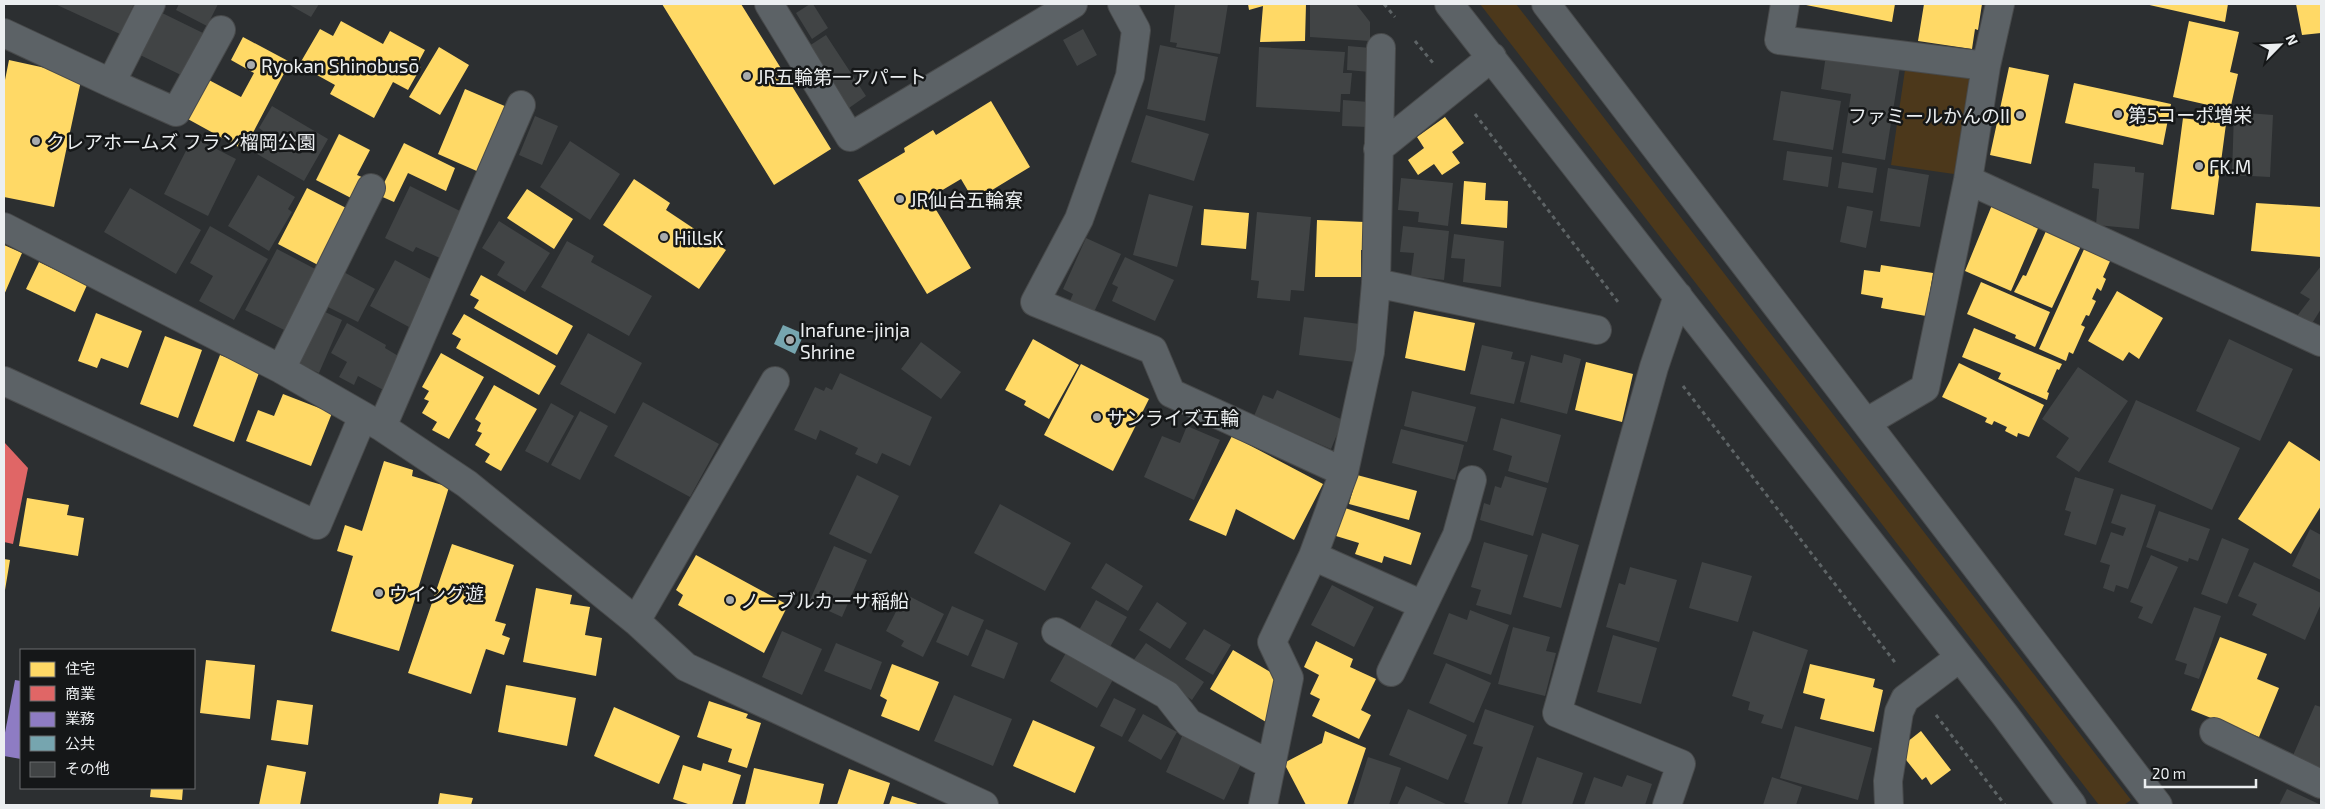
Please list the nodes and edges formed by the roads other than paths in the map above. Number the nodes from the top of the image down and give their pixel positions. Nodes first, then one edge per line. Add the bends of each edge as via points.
1 (151, 4) edge
2 (769, 4) edge
3 (1073, 4) edge
4 (1449, 4) edge
5 (1546, 4) edge
6 (1785, 4) edge
7 (2000, 4) edge
8 (1127, 5) edge
9 (221, 30) dead end
10 (4, 33) edge
11 (1381, 48) dead end
12 (1492, 58) junction
13 (1986, 66) junction
14 (111, 83) junction
15 (521, 105) dead end
16 (1378, 149) junction
17 (1968, 180) junction
18 (371, 188) dead end
19 (4, 227) edge
20 (1376, 283) junction
21 (1678, 296) junction
22 (1597, 330) dead end
23 (2321, 342) edge
24 (281, 370) junction
25 (4, 381) edge
26 (775, 381) dead end
27 (372, 421) junction
28 (1867, 422) junction
29 (1344, 472) junction
30 (1472, 480) dead end
31 (1313, 556) junction
32 (1423, 606) junction
33 (636, 622) junction
34 (1056, 632) dead end
35 (1959, 658) junction
36 (1391, 672) dead end
37 (2214, 732) dead end
38 (1271, 765) junction
39 (2321, 784) edge
40 (984, 805) edge
41 (1263, 805) edge
42 (1667, 805) edge
43 (1888, 805) edge
44 (2072, 805) edge
45 (2158, 805) edge

1 - 14 street
2 - 3 street via 850,137
4 - 12 street
5 - 28 street
6 - 13 street via 1779,40
7 - 13 street
8 - 29 street via 1136,30 1130,76 1078,219 1035,302 1152,350 1171,394
9 - 14 street via 176,112
10 - 14 street
11 - 16 street
12 - 16 street
12 - 21 street
13 - 17 street
15 - 27 street
16 - 20 street
17 - 23 street
17 - 28 street via 1925,388
18 - 24 street
19 - 24 street
20 - 22 street
20 - 29 street via 1370,352
21 - 35 street
21 - 42 street via 1654,367 1557,713 1681,764
24 - 27 street
25 - 27 street via 317,525
26 - 33 street
27 - 33 street via 468,484
28 - 45 street
29 - 31 street
30 - 32 street via 1457,535
31 - 32 street
31 - 38 street via 1272,642 1289,678
32 - 36 street
33 - 40 street via 686,667
34 - 38 street via 1167,695 1189,723
35 - 43 street via 1905,699 1898,712 1888,781
35 - 44 street
37 - 39 street
38 - 41 street

